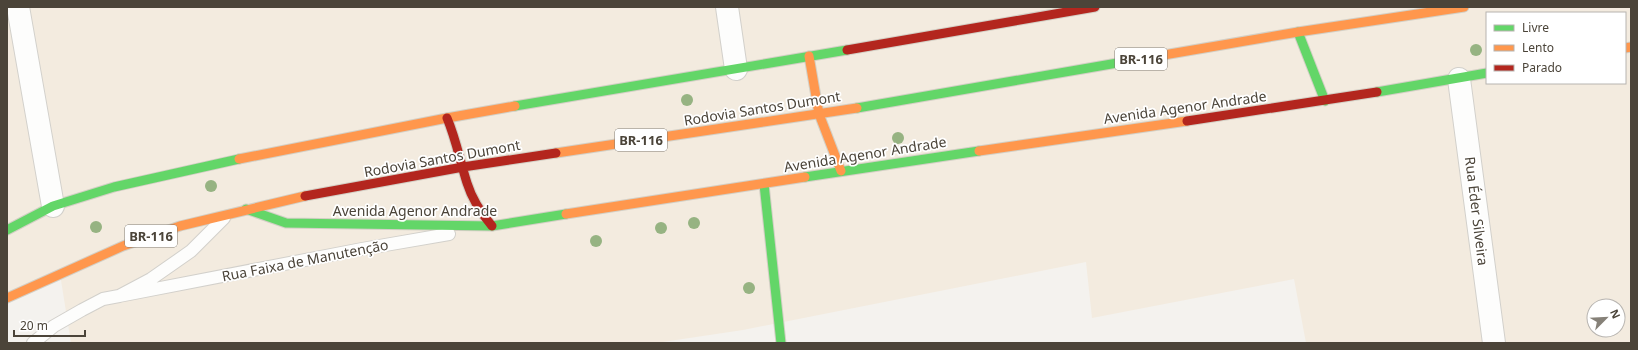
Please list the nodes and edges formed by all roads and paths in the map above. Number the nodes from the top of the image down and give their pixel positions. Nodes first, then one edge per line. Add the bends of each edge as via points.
1 (18, 7) edge
2 (726, 7) edge
3 (1095, 7) edge
4 (1464, 7) edge
5 (1298, 32) junction
6 (809, 56) junction
7 (736, 69) junction
8 (1486, 74) edge
9 (1460, 79) junction
10 (1324, 101) junction
11 (819, 114) junction
12 (447, 118) junction
13 (463, 167) junction
14 (841, 171) junction
15 (764, 184) junction
16 (53, 206) junction
17 (246, 209) junction
18 (228, 213) junction
19 (492, 226) junction
20 (7, 230) edge
21 (119, 296) junction
22 (7, 298) edge
23 (33, 343) edge
24 (781, 343) edge
25 (1494, 343) edge

1 - 16 street
2 - 7 street
3 - 6 main road
4 - 5 main road, Rodovia Santos Dumont / BR-116
5 - 10 main road
5 - 11 main road, Rodovia Santos Dumont / BR-116
6 - 7 main road
6 - 11 main road
7 - 12 main road
8 - 9 main road, Avenida Agenor Andrade
9 - 10 main road, Avenida Agenor Andrade
9 - 25 street, Rua Éder Silveira
10 - 14 main road, Avenida Agenor Andrade
11 - 13 main road, Rodovia Santos Dumont / BR-116
11 - 14 main road
12 - 13 main road
12 - 16 main road via 216,164 114,187
13 - 17 main road, Rodovia Santos Dumont / BR-116
13 - 19 main road via 474,200
14 - 15 main road, Avenida Agenor Andrade
15 - 19 main road, Avenida Agenor Andrade
15 - 24 main road
16 - 20 main road
17 - 18 main road, Rodovia Santos Dumont / BR-116
17 - 19 main road, Avenida Agenor Andrade via 286,223
18 - 21 lane, Rua Faixa de Manutenção via 191,251 151,279
18 - 22 main road, Rodovia Santos Dumont / BR-116 via 123,246
19 - 21 lane, Rua Faixa de Manutenção
21 - 23 lane, Rua Faixa de Manutenção via 103,299 82,310 54,326

